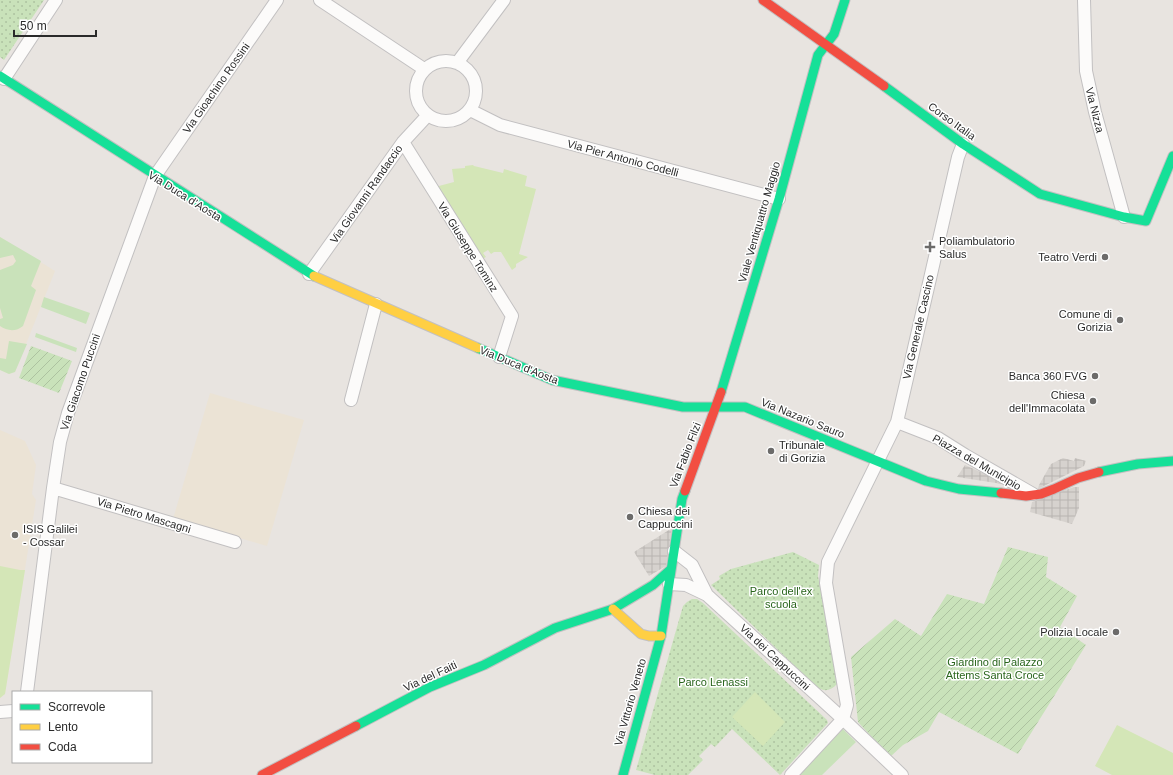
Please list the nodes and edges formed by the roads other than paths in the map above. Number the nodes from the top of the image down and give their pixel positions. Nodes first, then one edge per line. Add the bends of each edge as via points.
1 (56, 0) edge
2 (277, 0) edge
3 (320, 0) edge
4 (504, 0) edge
5 (763, 0) edge
6 (845, 0) edge
7 (1084, 0) edge
8 (826, 44) junction
9 (457, 63) junction
10 (424, 69) junction
11 (2, 77) edge
12 (470, 110) junction
13 (427, 116) junction
14 (403, 142) junction
15 (962, 144) junction
16 (1173, 156) edge
17 (155, 176) junction
18 (779, 199) junction
19 (1124, 217) junction
20 (309, 274) junction
21 (376, 304) junction
22 (499, 357) junction
23 (351, 400) dead end
24 (716, 407) junction
25 (896, 422) junction
26 (878, 461) junction
27 (1173, 461) edge
28 (53, 488) junction
29 (1034, 495) junction
30 (234, 542) dead end
31 (674, 551) junction
32 (671, 569) junction
33 (669, 584) junction
34 (707, 595) junction
35 (656, 600) dead end
36 (667, 600) junction
37 (624, 604) junction
38 (638, 604) dead end
39 (613, 609) junction
40 (661, 636) junction
41 (27, 691) edge
42 (12, 711) edge
43 (0, 712) edge
44 (843, 719) junction
45 (262, 775) edge
46 (623, 775) edge
47 (791, 775) edge
48 (902, 775) edge

1 - 11 street
2 - 17 street, Via Gioachino Rossini
3 - 10 street
4 - 9 street
5 - 8 main road, Corso Italia
6 - 8 main road, Viale Ventiquattro Maggio via 834,34
7 - 19 street, Via Nizza via 1086,71
8 - 15 main road, Corso Italia
8 - 18 main road, Viale Ventiquattro Maggio via 818,55
9 - 10 street via 441,61
9 - 12 street via 467,69 476,84 475,100
10 - 13 street via 418,78 416,100
11 - 17 main road, Via Duca d'Aosta
12 - 13 street via 452,122 441,122
12 - 18 street, Via Pier Antonio Codelli via 500,125
13 - 14 street, Via Giovanni Randaccio
14 - 20 street, Via Giovanni Randaccio
14 - 22 street, Via Giuseppe Tominz via 512,316
15 - 19 main road, Corso Italia via 1040,194
15 - 25 street, Via Generale Cascino
16 - 19 main road, Corso Italia via 1146,221
17 - 20 main road, Via Duca d'Aosta
17 - 28 street, Via Giacomo Puccini via 68,413 60,442
18 - 24 main road, Viale Ventiquattro Maggio
20 - 21 main road, Via Duca d'Aosta
21 - 22 main road, Via Duca d'Aosta
21 - 23 street
22 - 24 main road, Via Duca d'Aosta via 552,380 683,407
24 - 26 main road, Via Nazario Sauro via 745,408
24 - 31 main road, Via Fabio Filzi via 682,499
25 - 26 street, Via Generale Cascino
25 - 29 street, Piazza del Municipio via 938,438
26 - 29 main road, Piazza del Municipio via 926,481 959,490
26 - 44 street, Via Generale Cascino via 828,562 826,583 847,705
27 - 29 main road, Piazza del Municipio via 1112,468
28 - 30 street, Via Pietro Mascagni
28 - 41 street, Via Giacomo Puccini
31 - 32 main road, Via Fabio Filzi
31 - 34 street via 692,565
32 - 33 main road, Via Fabio Filzi
32 - 37 main road, Via del Faiti via 653,585
33 - 34 street via 686,585
33 - 36 main road, Via Fabio Filzi
34 - 44 street, Via dei Cappuccini
35 - 36 main road
36 - 40 main road, Via Vittorio Veneto
37 - 38 main road
37 - 39 main road, Via del Faiti
39 - 40 main road via 642,634
39 - 45 main road, Via del Faiti via 555,628 484,665 430,687
40 - 46 main road, Via Vittorio Veneto
42 - 43 street
44 - 47 street
44 - 48 street, Via dei Cappuccini

